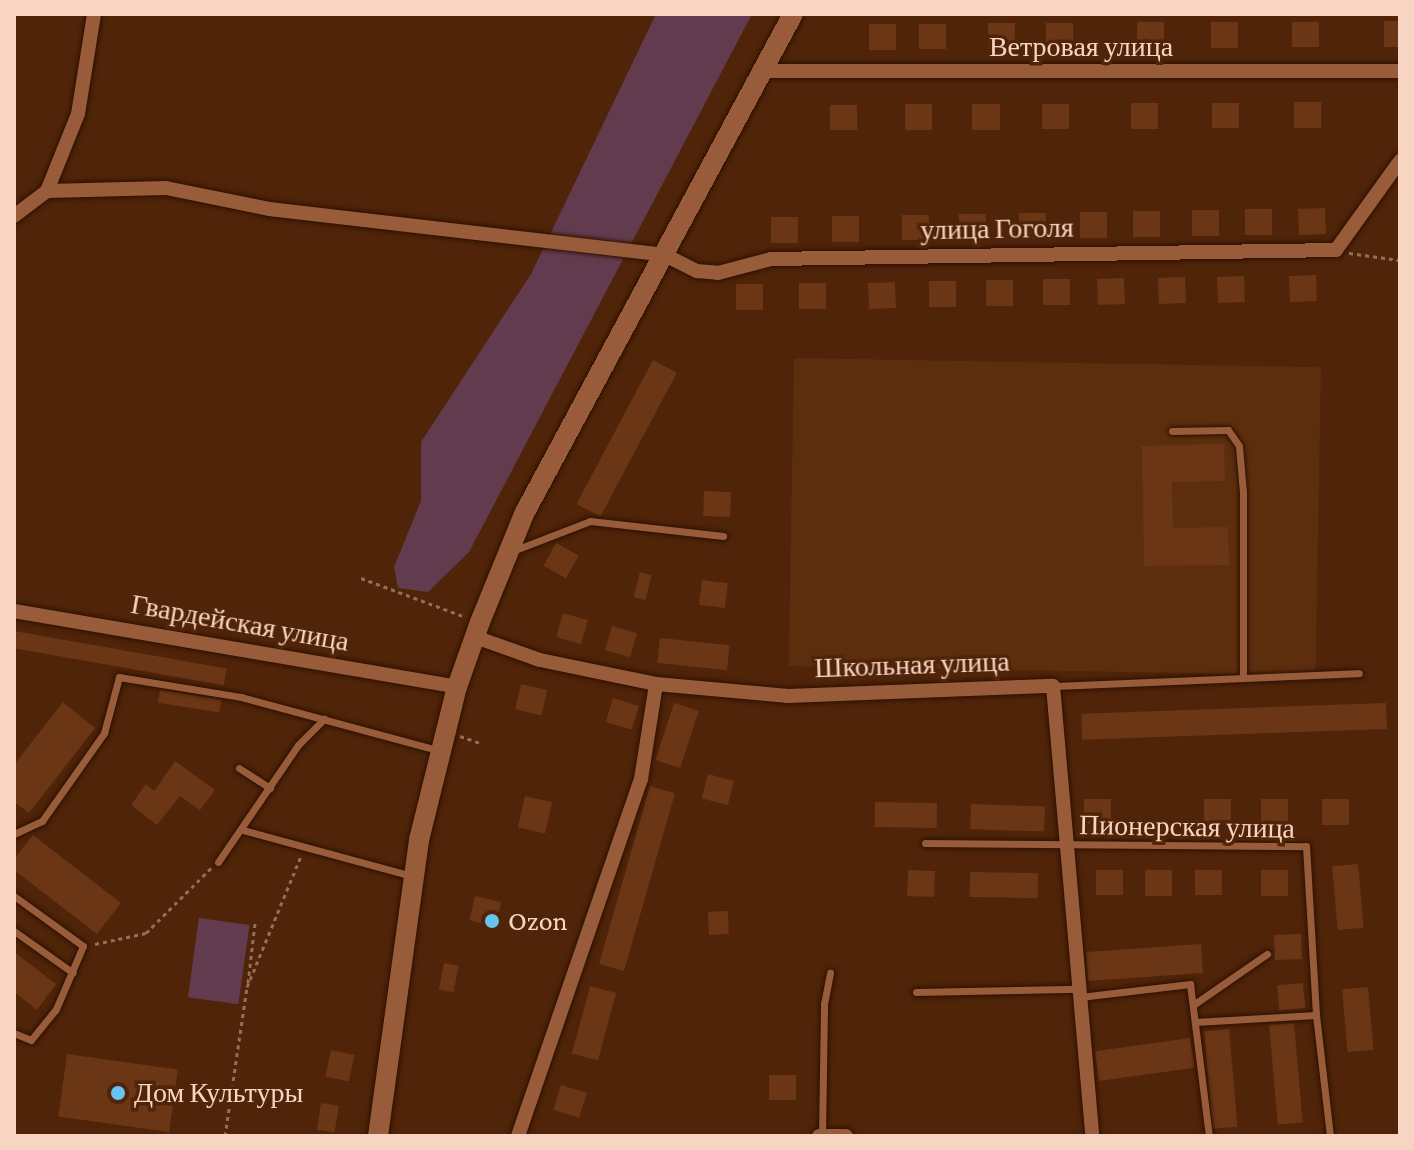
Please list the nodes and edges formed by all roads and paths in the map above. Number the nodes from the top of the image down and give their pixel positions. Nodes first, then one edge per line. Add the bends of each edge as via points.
1 (94, 14) edge
2 (793, 14) edge
3 (763, 71) junction
4 (1400, 71) edge
5 (1400, 161) edge
6 (47, 191) junction
7 (14, 216) edge
8 (1336, 250) junction
9 (665, 255) junction
10 (1400, 260) edge
11 (1172, 431) dead end
12 (723, 536) dead end
13 (506, 554) junction
14 (361, 578) dead end
15 (14, 611) edge
16 (478, 629) junction
17 (1359, 673) dead end
18 (1243, 678) junction
19 (656, 684) junction
20 (1053, 686) junction
21 (457, 687) junction
22 (324, 719) junction
23 (443, 741) junction
24 (483, 744) dead end
25 (239, 768) dead end
26 (270, 788) junction
27 (243, 830) junction
28 (14, 834) edge
29 (925, 843) dead end
30 (1067, 846) junction
31 (304, 848) junction
32 (218, 862) joint
33 (414, 876) junction
34 (14, 896) edge
35 (255, 923) dead end
36 (14, 931) edge
37 (83, 946) junction
38 (1267, 954) dead end
39 (73, 973) junction
40 (830, 973) dead end
41 (247, 987) junction
42 (916, 992) dead end
43 (1080, 993) junction
44 (1193, 1005) junction
45 (1316, 1015) junction
46 (1195, 1022) junction
47 (14, 1033) edge
48 (225, 1136) edge
49 (378, 1136) edge
50 (518, 1136) edge
51 (820, 1136) edge
52 (846, 1136) edge
53 (1092, 1136) edge
54 (1209, 1136) edge
55 (1330, 1136) edge

1 - 6 street via 78,114
2 - 3 main road
3 - 4 street, Ветровая улица
3 - 9 main road
5 - 8 street
6 - 7 street
6 - 9 street, улица Гоголя via 166,188 269,209
8 - 9 street, улица Гоголя via 771,259 718,273 697,271
8 - 10 path
9 - 13 main road
11 - 18 lane via 1228,430 1239,446
12 - 13 lane via 590,521
13 - 16 main road
14 - 16 path
15 - 21 street, Гвардейская улица
16 - 19 street, Школьная улица via 540,660
16 - 21 main road
17 - 18 lane, Школьная улица
18 - 20 lane, Школьная улица
19 - 20 street, Школьная улица via 788,696
19 - 50 street via 641,779
20 - 30 street
21 - 23 main road
22 - 23 lane
22 - 26 lane
22 - 28 lane via 241,697 119,677 104,733 42,821
23 - 24 path
23 - 33 main road
25 - 26 lane
26 - 27 lane
27 - 31 lane
27 - 32 lane
29 - 30 lane, Пионерская улица
30 - 43 street
30 - 45 lane, Пионерская улица via 1306,846
31 - 33 lane
31 - 41 path
32 - 37 path via 146,933
33 - 49 main road
34 - 37 lane
35 - 41 path
36 - 39 lane
37 - 39 lane
38 - 44 lane
39 - 47 lane via 56,1009 31,1040
40 - 51 lane via 824,1004
41 - 48 path
42 - 43 lane
43 - 44 lane via 1190,984
43 - 53 street
44 - 46 lane
45 - 46 lane
45 - 55 lane, Пионерская улица
46 - 54 lane
51 - 52 street

